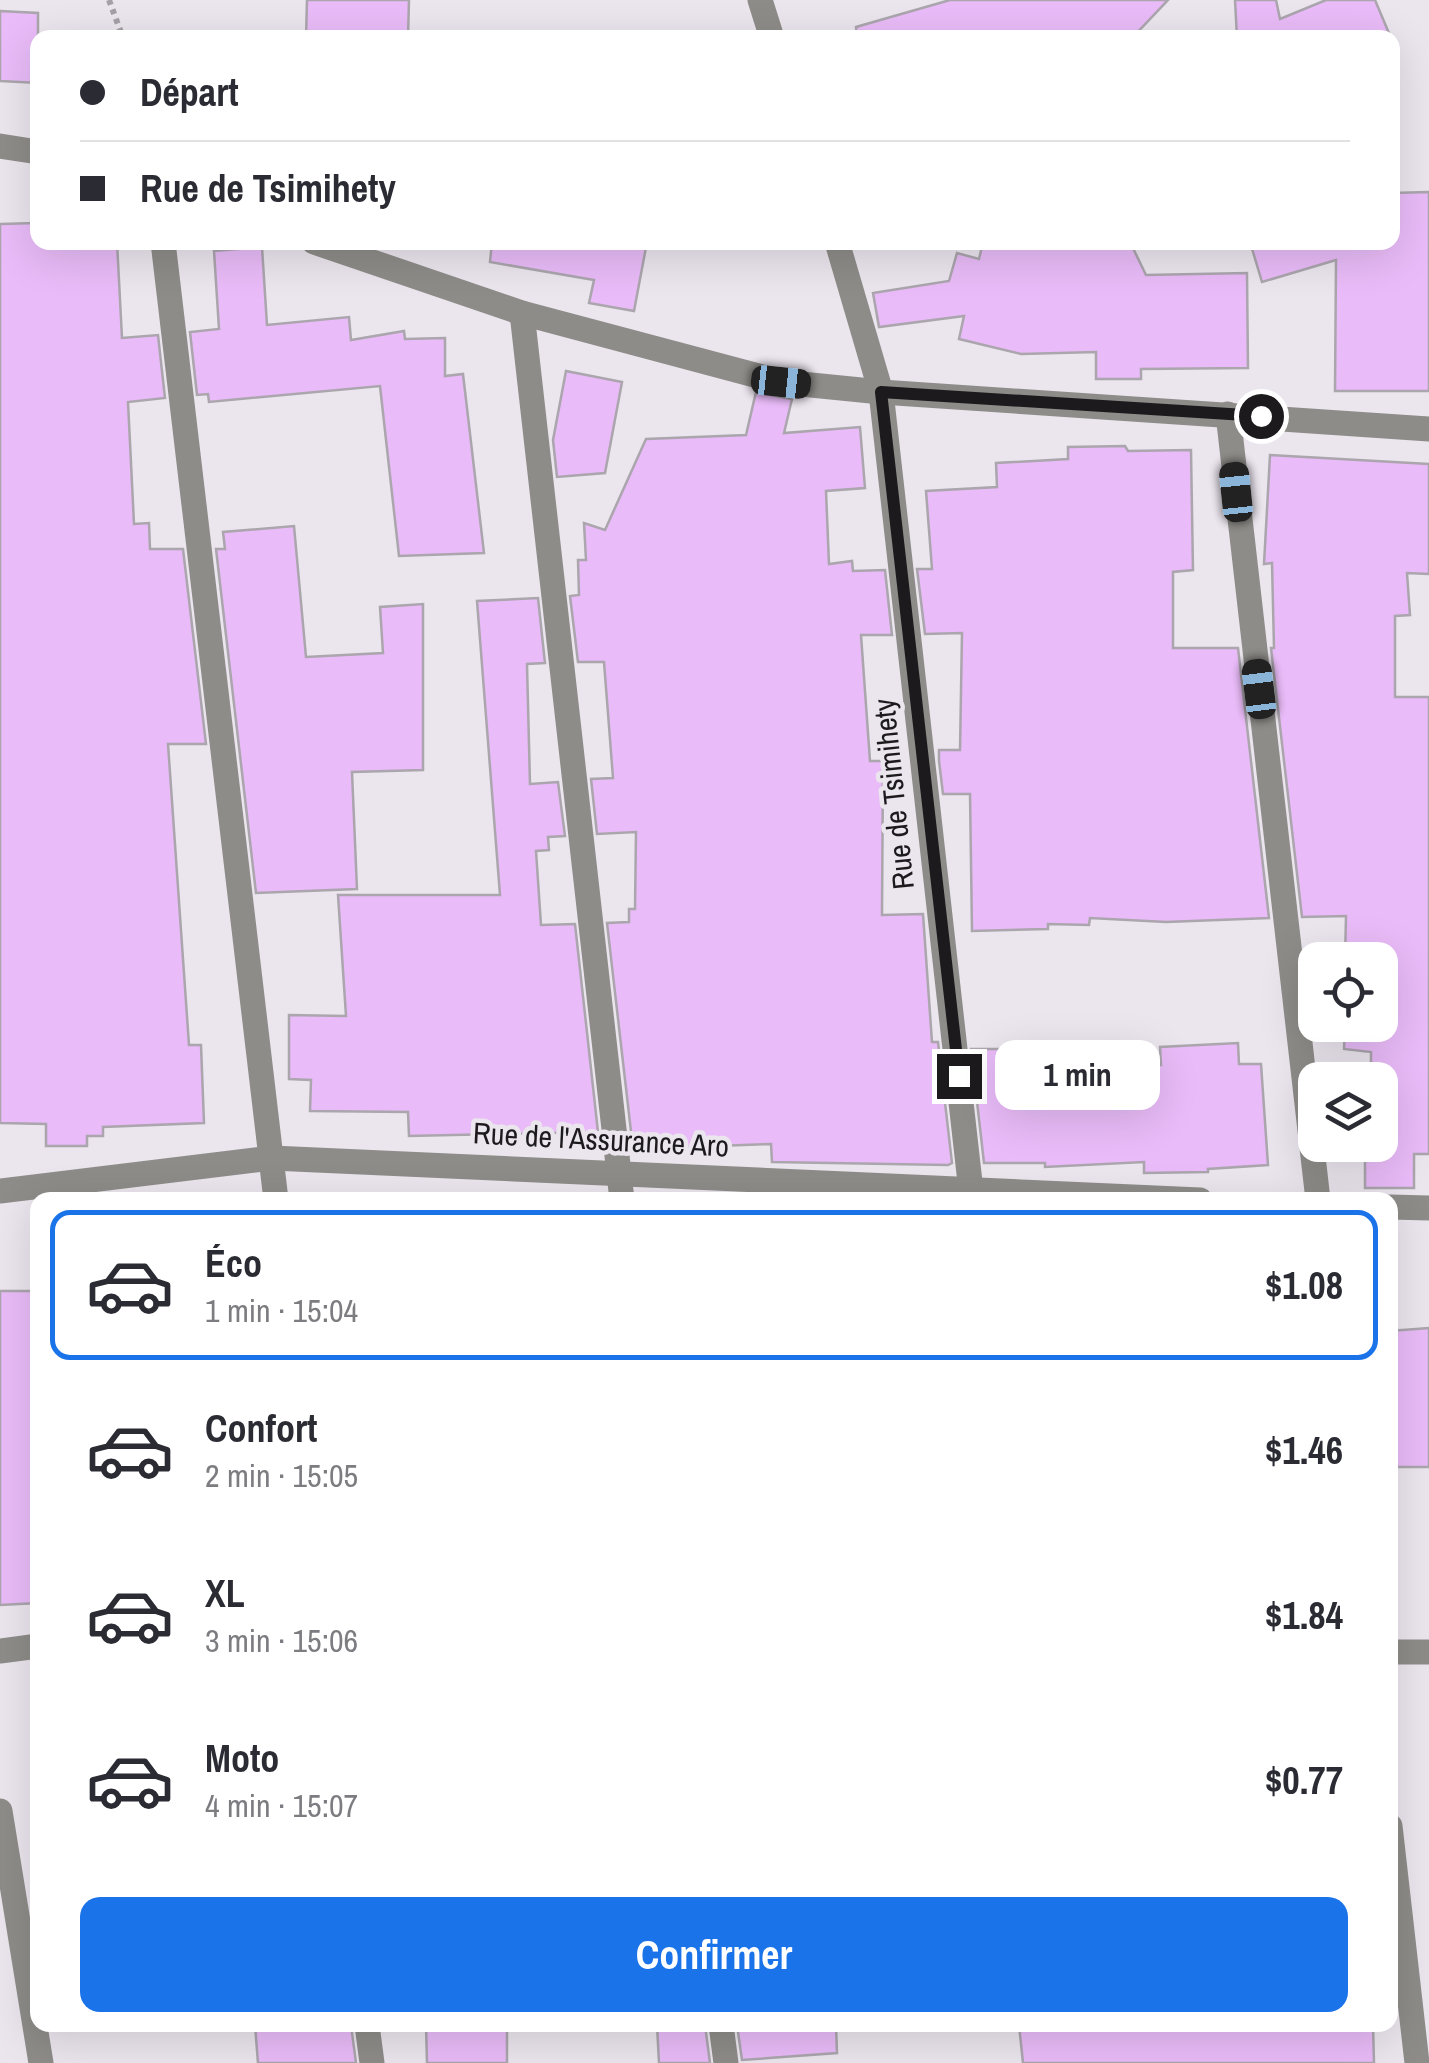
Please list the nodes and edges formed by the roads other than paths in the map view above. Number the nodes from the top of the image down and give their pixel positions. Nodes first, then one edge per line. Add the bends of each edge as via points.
1 (760, 0) edge
2 (769, 30) edge
3 (0, 146) edge
4 (30, 151) edge
5 (163, 250) edge
6 (337, 250) edge
7 (838, 250) edge
8 (522, 313) junction
9 (881, 392) junction
10 (1228, 414) junction
11 (1429, 429) edge
12 (272, 1158) junction
13 (618, 1173) junction
14 (0, 1191) edge
15 (275, 1192) edge
16 (621, 1192) edge
17 (924, 1192) edge
18 (972, 1192) edge
19 (1317, 1192) edge
20 (1398, 1207) edge
21 (1429, 1208) edge
22 (30, 1647) edge
23 (0, 1650) edge
24 (1398, 1652) edge
25 (1429, 1652) edge
26 (0, 1811) edge
27 (1398, 1896) edge
28 (30, 1995) edge
29 (36, 2032) edge
30 (369, 2032) edge
31 (723, 2032) edge
32 (41, 2063) edge
33 (372, 2063) edge
34 (726, 2063) edge
35 (1417, 2063) edge

1 - 2 street
3 - 4 street
5 - 12 street
6 - 8 street
7 - 9 street, Rue de Tsimihety
8 - 9 street via 781,382
8 - 13 street
9 - 10 street
9 - 18 street, Rue de Tsimihety
10 - 11 street
10 - 19 street
12 - 13 street, Rue de l'Assurance Aro
12 - 14 street, Rue de l'Assurance Aro
12 - 15 street
13 - 16 street
13 - 17 street, Rue de l'Assurance Aro
20 - 21 street
22 - 23 street
24 - 25 street
26 - 28 street
27 - 35 street
29 - 32 street
30 - 33 street
31 - 34 street

